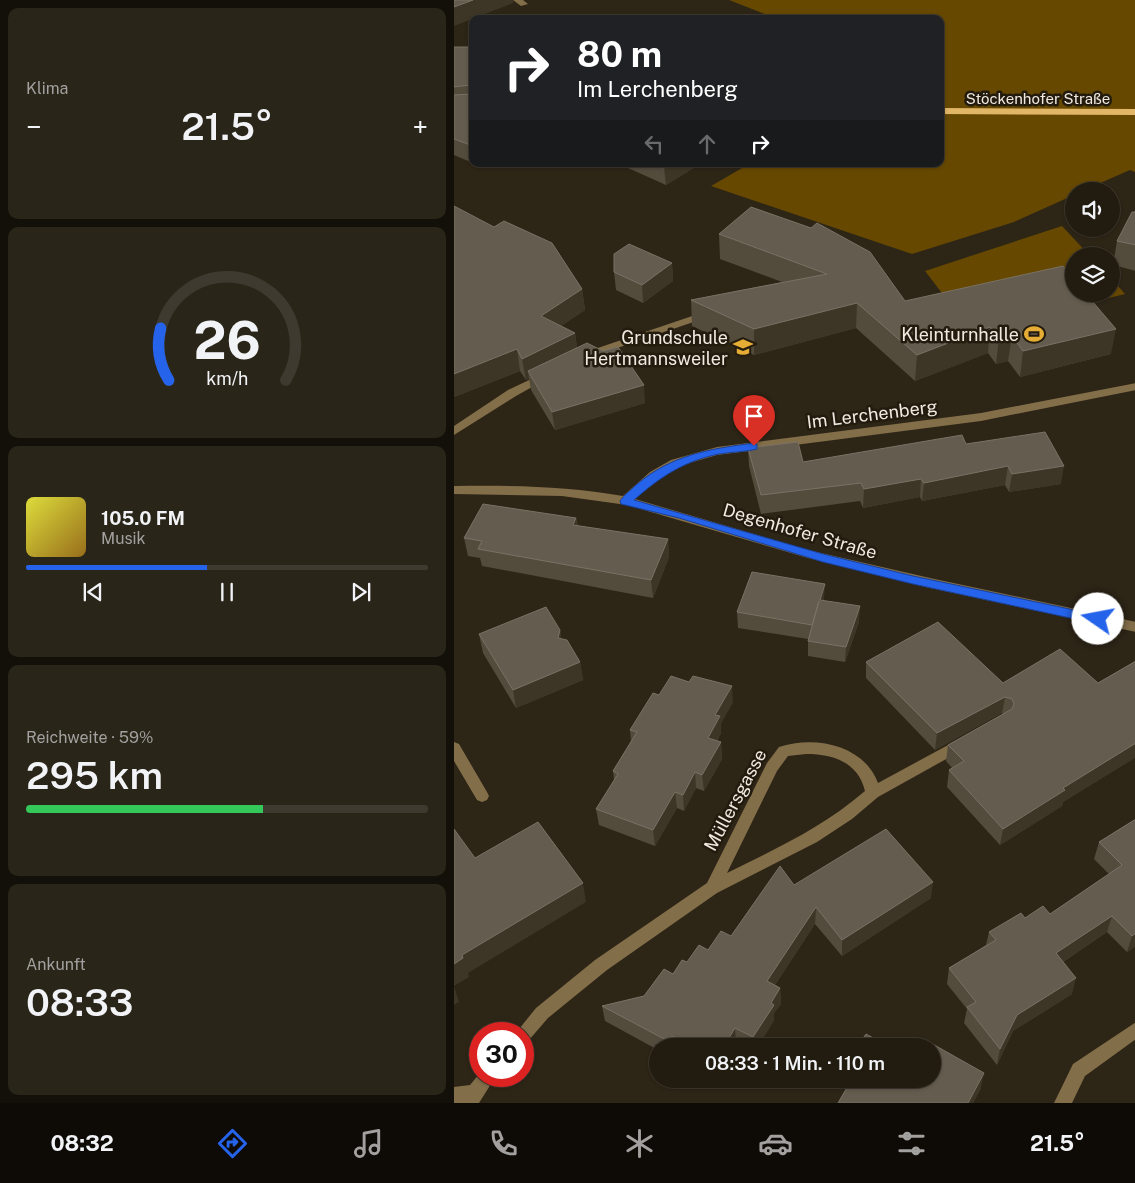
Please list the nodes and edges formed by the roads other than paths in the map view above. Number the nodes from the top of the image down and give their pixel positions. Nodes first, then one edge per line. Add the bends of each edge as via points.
1 (944, 111) edge
2 (1135, 112) edge
3 (719, 311) edge
4 (576, 360) edge
5 (552, 372) edge
6 (1135, 386) edge
7 (454, 431) edge
8 (454, 490) edge
9 (625, 501) junction
10 (1135, 627) edge
11 (977, 735) edge
12 (454, 748) edge
13 (873, 793) junction
14 (482, 796) dead end
15 (712, 888) junction
16 (534, 1022) edge
17 (1135, 1029) edge
18 (480, 1087) edge
19 (454, 1095) edge
20 (472, 1098) edge
21 (1063, 1103) edge

1 - 2 main road, Stöckenhofer Straße
3 - 4 street
5 - 7 street via 512,393
6 - 9 street, Im Lerchenberg via 981,417 717,451 675,463 654,475
8 - 9 street, Degenhofer Straße via 524,489
9 - 10 street, Degenhofer Straße via 805,553 913,580
11 - 13 street, Müllersgasse
12 - 14 street
13 - 15 street, Müllersgasse via 812,838
13 - 15 street, Müllersgasse via 865,771 843,752 812,747 784,751 772,768
15 - 16 street, Müllersgasse via 601,965
17 - 21 street via 1079,1070
18 - 20 street
19 - 20 street

